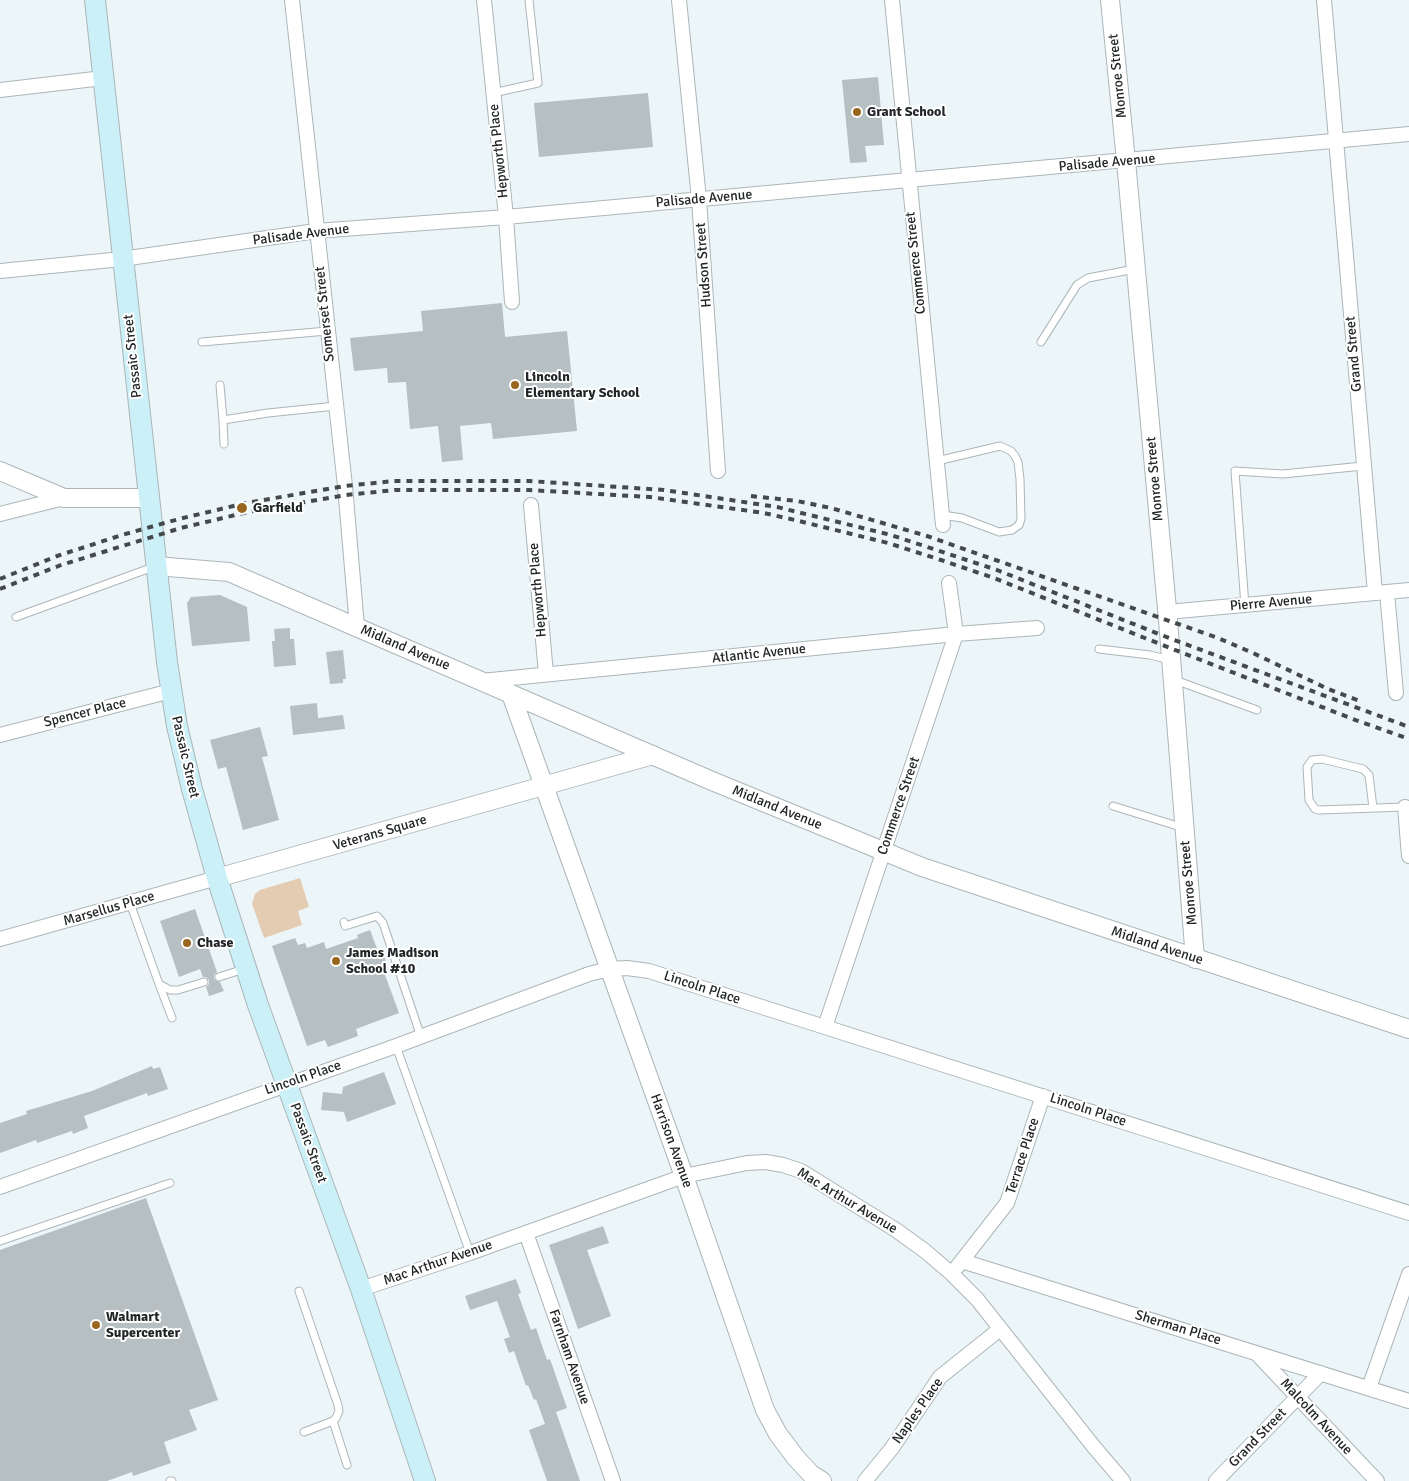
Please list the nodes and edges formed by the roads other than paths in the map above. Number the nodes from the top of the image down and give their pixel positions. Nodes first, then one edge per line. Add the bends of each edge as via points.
1 (95, 0) edge
2 (292, 0) edge
3 (484, 0) edge
4 (529, 0) edge
5 (679, 0) edge
6 (892, 0) edge
7 (1110, 0) edge
8 (1324, 0) edge
9 (103, 78) junction
10 (0, 90) edge
11 (493, 93) junction
12 (1409, 134) edge
13 (1337, 140) junction
14 (1126, 161) junction
15 (908, 180) junction
16 (699, 199) junction
17 (506, 217) junction
18 (316, 231) junction
19 (122, 259) junction
20 (1135, 268) junction
21 (0, 271) edge
22 (512, 302) dead end
23 (327, 330) junction
24 (202, 342) dead end
25 (1041, 342) dead end
26 (220, 385) dead end
27 (336, 406) junction
28 (223, 420) junction
29 (224, 444) dead end
30 (936, 461) junction
31 (1364, 466) junction
32 (0, 470) edge
33 (718, 471) dead end
34 (64, 498) junction
35 (148, 498) junction
36 (531, 505) dead end
37 (0, 514) edge
38 (943, 521) joint
39 (156, 566) junction
40 (949, 583) dead end
41 (1409, 590) edge
42 (1381, 593) junction
43 (1245, 606) junction
44 (1167, 612) junction
45 (16, 617) dead end
46 (357, 627) junction
47 (1037, 628) dead end
48 (956, 634) junction
49 (1099, 649) dead end
50 (1170, 660) junction
51 (546, 674) junction
52 (1172, 679) junction
53 (480, 681) junction
54 (171, 691) junction
55 (1396, 693) dead end
56 (511, 694) junction
57 (1257, 710) dead end
58 (0, 735) edge
59 (653, 756) junction
60 (544, 787) junction
61 (1113, 806) dead end
62 (1405, 807) joint
63 (1373, 808) junction
64 (1184, 828) junction
65 (883, 852) junction
66 (1409, 856) edge
67 (217, 878) junction
68 (130, 903) junction
69 (344, 922) dead end
70 (0, 939) edge
71 (1195, 958) junction
72 (247, 968) junction
73 (609, 969) junction
74 (219, 977) dead end
75 (204, 982) dead end
76 (159, 984) junction
77 (172, 1018) dead end
78 (825, 1027) junction
79 (1409, 1029) edge
80 (421, 1037) junction
81 (396, 1046) junction
82 (288, 1084) junction
83 (1042, 1096) junction
84 (684, 1176) junction
85 (170, 1183) dead end
86 (0, 1187) edge
87 (1409, 1213) edge
88 (526, 1233) junction
89 (0, 1240) edge
90 (470, 1253) junction
91 (962, 1261) junction
92 (952, 1274) junction
93 (1409, 1274) edge
94 (361, 1290) junction
95 (299, 1291) dead end
96 (1000, 1329) junction
97 (1256, 1352) junction
98 (1321, 1373) junction
99 (1369, 1388) junction
100 (1298, 1397) junction
101 (1409, 1401) edge
102 (332, 1422) junction
103 (304, 1432) dead end
104 (347, 1465) dead end
105 (425, 1481) edge
106 (613, 1481) edge
107 (822, 1481) edge
108 (865, 1481) edge
109 (1123, 1481) edge
110 (1216, 1481) edge
111 (1377, 1481) edge

1 - 9 main road, Passaic Street
2 - 18 street, Somerset Street
3 - 11 street, Hepworth Place
4 - 11 lane via 538,83
5 - 16 street, Hudson Street
6 - 15 street, Commerce Street
7 - 14 street, Monroe Street
8 - 13 street, Grand Street
9 - 10 street
9 - 19 main road, Passaic Street
11 - 17 street, Hepworth Place
12 - 13 street, Palisade Avenue
13 - 14 street, Palisade Avenue
13 - 31 street, Grand Street
14 - 15 street, Palisade Avenue
14 - 20 street, Monroe Street
15 - 16 street, Palisade Avenue
15 - 30 street, Commerce Street
16 - 17 street, Palisade Avenue
16 - 33 street, Hudson Street
17 - 18 street, Palisade Avenue
17 - 22 street, Hepworth Place
18 - 19 street, Palisade Avenue
18 - 23 street, Somerset Street
19 - 21 street, Palisade Avenue
19 - 35 main road, Passaic Street
20 - 25 lane via 1088,278 1077,286
20 - 44 street, Monroe Street
23 - 24 lane
23 - 27 street, Somerset Street
26 - 28 lane
27 - 28 lane
27 - 46 street, Somerset Street
28 - 29 lane
30 - 38 street, Commerce Street
30 - 38 lane via 1000,446 1015,456 1020,479 1021,519 1012,530 999,532 949,516
31 - 42 street, Grand Street
31 - 43 lane via 1282,474 1235,471
32 - 34 street
34 - 35 street
34 - 37 street
35 - 39 main road, Passaic Street
36 - 51 street, Hepworth Place
39 - 45 lane
39 - 46 street, Midland Avenue via 230,572
39 - 54 main road, Passaic Street
40 - 48 street, Commerce Street
41 - 42 street, Pierre Avenue
42 - 43 street, Pierre Avenue
42 - 55 street, Grand Street
43 - 44 street, Pierre Avenue
44 - 50 street, Monroe Street
46 - 53 street, Midland Avenue
47 - 48 street, Atlantic Avenue
48 - 51 street, Atlantic Avenue
48 - 65 street, Commerce Street
49 - 50 lane
50 - 52 street, Monroe Street
51 - 53 street, Atlantic Avenue
52 - 57 lane
52 - 64 street, Monroe Street
53 - 56 street, Midland Avenue
54 - 58 street, Spencer Place
54 - 67 main road, Passaic Street via 192,789
56 - 59 street, Midland Avenue
56 - 60 street
59 - 60 street, Veterans Square
59 - 65 street, Midland Avenue
60 - 67 street, Veterans Square
60 - 73 street, Harrison Avenue
61 - 64 lane
62 - 63 lane
62 - 66 street
63 - 63 lane via 1315,808 1309,800 1307,767 1312,760 1322,759 1363,769 1369,775
64 - 71 street, Monroe Street
65 - 71 street, Midland Avenue
65 - 78 street, Commerce Street
67 - 68 street, Marsellus Place
67 - 72 main road, Passaic Street
68 - 70 street, Marsellus Place
68 - 76 lane
69 - 80 lane via 345,926 377,916 383,923
71 - 79 street, Midland Avenue
72 - 74 lane
72 - 82 main road, Passaic Street
73 - 78 street, Lincoln Place via 649,971
73 - 80 street, Lincoln Place
73 - 84 street, Harrison Avenue
75 - 76 lane via 178,990
76 - 77 lane
78 - 83 street, Lincoln Place
80 - 81 street, Lincoln Place
81 - 82 street, Lincoln Place
81 - 90 lane
82 - 86 street, Lincoln Place
82 - 94 main road, Passaic Street
83 - 87 street, Lincoln Place
83 - 91 street, Terrace Place via 1007,1203
84 - 88 street, Mac Arthur Avenue
84 - 92 street, Mac Arthur Avenue via 766,1162 801,1171 896,1230
84 - 107 street, Harrison Avenue via 765,1410 796,1458
85 - 89 lane
88 - 90 street, Mac Arthur Avenue
88 - 106 street, Farnham Avenue
90 - 94 street, Mac Arthur Avenue
91 - 92 street
91 - 97 street, Sherman Place
92 - 96 street, Mac Arthur Avenue
93 - 99 street
94 - 105 main road, Passaic Street
95 - 102 lane via 338,1405 339,1411
96 - 108 street, Naples Place via 940,1377 892,1448
96 - 109 street, Mac Arthur Avenue
97 - 98 street, Sherman Place
97 - 100 street, Malcolm Avenue
98 - 99 street, Sherman Place
98 - 100 street, Grand Street
99 - 101 street, Sherman Place
100 - 110 street, Grand Street
100 - 111 street, Malcolm Avenue
102 - 103 lane
102 - 104 lane

